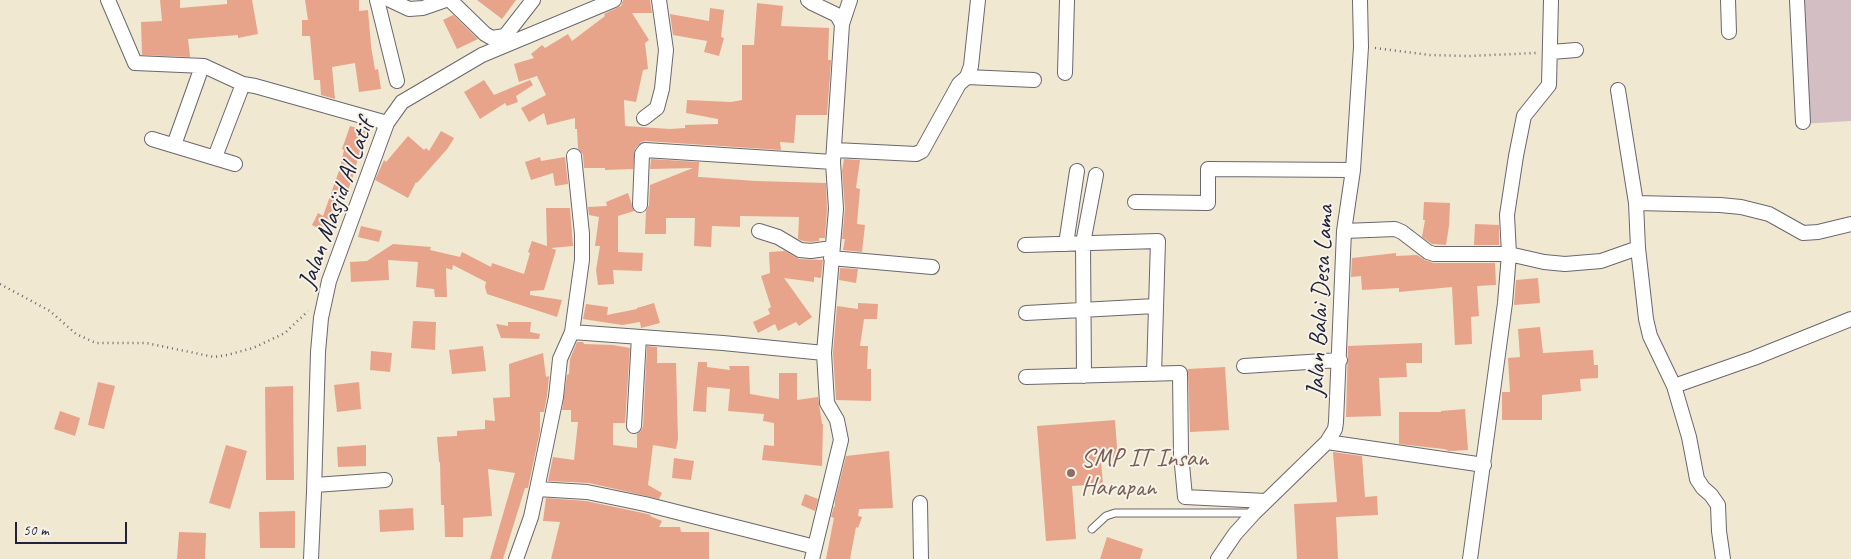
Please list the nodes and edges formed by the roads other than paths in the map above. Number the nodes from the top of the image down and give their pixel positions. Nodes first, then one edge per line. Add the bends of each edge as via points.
1 (108, 0) edge
2 (377, 0) edge
3 (390, 0) edge
4 (446, 0) edge
5 (450, 0) edge
6 (533, 0) edge
7 (614, 0) edge
8 (659, 0) edge
9 (808, 0) edge
10 (850, 0) edge
11 (978, 0) edge
12 (1067, 0) edge
13 (1360, 0) edge
14 (1551, 0) edge
15 (1728, 0) edge
16 (1797, 0) edge
17 (842, 24) junction
18 (1729, 32) dead end
19 (1576, 50) dead end
20 (1551, 52) junction
21 (1065, 73) dead end
22 (199, 74) dead end
23 (967, 77) junction
24 (1034, 80) dead end
25 (397, 81) dead end
26 (243, 84) junction
27 (1618, 90) dead end
28 (644, 118) dead end
29 (1803, 122) dead end
30 (388, 123) junction
31 (152, 139) dead end
32 (174, 145) junction
33 (574, 156) dead end
34 (834, 156) junction
35 (214, 157) junction
36 (235, 164) dead end
37 (1353, 170) junction
38 (1077, 171) dead end
39 (1096, 175) dead end
40 (1135, 202) dead end
41 (1636, 203) junction
42 (640, 205) dead end
43 (1851, 224) edge
44 (759, 231) dead end
45 (1344, 231) junction
46 (1083, 243) junction
47 (1066, 244) junction
48 (1025, 245) dead end
49 (1638, 248) junction
50 (832, 253) junction
51 (1509, 254) junction
52 (932, 267) dead end
53 (1155, 306) junction
54 (1084, 310) junction
55 (1026, 313) dead end
56 (1851, 319) edge
57 (572, 332) junction
58 (639, 337) junction
59 (824, 353) junction
60 (1340, 360) junction
61 (1244, 366) dead end
62 (1154, 374) junction
63 (1084, 376) junction
64 (1026, 377) dead end
65 (1674, 386) junction
66 (634, 426) dead end
67 (1327, 442) junction
68 (1484, 465) junction
69 (385, 480) dead end
70 (314, 484) junction
71 (537, 489) junction
72 (1266, 501) junction
73 (920, 503) dead end
74 (1254, 512) junction
75 (1092, 530) dead end
76 (814, 553) edge
77 (311, 559) edge
78 (516, 559) edge
79 (921, 559) edge
80 (1218, 559) edge
81 (1470, 559) edge
82 (1724, 559) edge

1 - 26 street via 135,63 204,66
2 - 25 street
3 - 4 street via 409,9
5 - 6 street via 492,38 505,36
7 - 30 street, Jalan Masjid Al Latif via 482,55 402,102
8 - 28 street via 666,50 662,89 657,108
9 - 17 street via 837,15
10 - 17 street
11 - 23 street
12 - 21 street
13 - 37 street, Jalan Balai Desa Lama via 1361,47
14 - 20 street
15 - 18 street
16 - 29 street
17 - 34 street
19 - 20 street
20 - 51 street via 1549,85 1524,116 1517,148 1506,215
22 - 32 street
23 - 24 street
23 - 34 street via 959,84 919,153
26 - 30 street
26 - 35 street
27 - 41 street
30 - 70 street, Jalan Masjid Al Latif via 328,281 318,352
31 - 32 street
32 - 35 street
33 - 57 street via 582,246
34 - 42 street via 645,150 642,154
34 - 50 street via 836,210
35 - 36 street
37 - 40 street via 1208,169 1208,203
37 - 45 street, Jalan Balai Desa Lama
38 - 47 street
39 - 46 street
41 - 43 street via 1741,207 1769,214 1804,234
41 - 49 street
44 - 50 street via 778,237 800,250
45 - 51 street via 1394,229 1434,254
45 - 60 street, Jalan Balai Desa Lama
46 - 47 street
46 - 53 street via 1158,241
46 - 54 street
47 - 48 street
49 - 51 street via 1601,260 1565,264
49 - 65 street via 1650,336
50 - 52 street
50 - 59 street
51 - 68 street
53 - 54 street
53 - 62 street
54 - 55 street
54 - 63 street
56 - 65 street
57 - 58 street
57 - 71 street via 560,359 555,406
58 - 59 street
58 - 66 street
59 - 76 street via 827,403 839,426 841,440
60 - 61 street
60 - 67 street, Jalan Balai Desa Lama via 1335,429
62 - 63 street
62 - 72 street via 1180,373 1185,498
63 - 64 street
65 - 82 street via 1697,479 1718,505
67 - 68 street
67 - 72 street, Jalan Balai Desa Lama
68 - 81 street
69 - 70 street
70 - 77 street, Jalan Masjid Al Latif
71 - 76 street via 587,492 635,502
71 - 78 street
72 - 74 street, Jalan Balai Desa Lama
73 - 79 street
74 - 75 lane via 1115,513 1106,516
74 - 80 street, Jalan Balai Desa Lama

